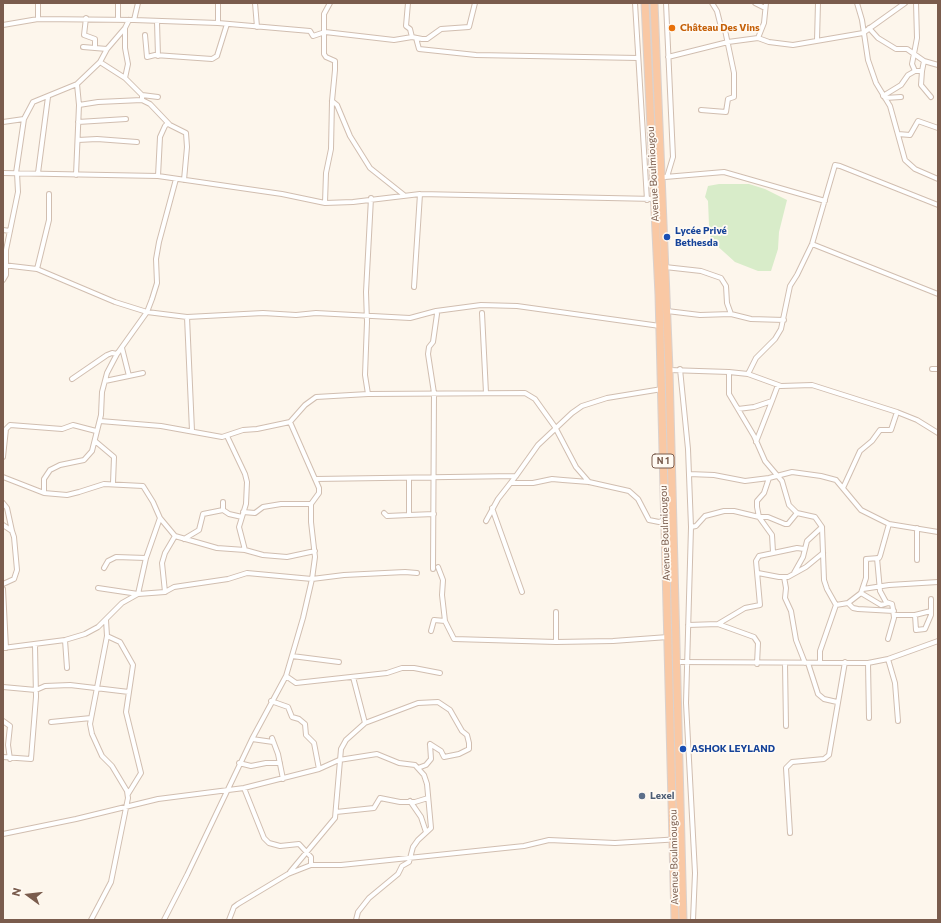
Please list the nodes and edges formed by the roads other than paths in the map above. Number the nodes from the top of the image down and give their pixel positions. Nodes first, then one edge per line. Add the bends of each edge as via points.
1 (38, 3) edge
2 (118, 3) edge
3 (138, 3) edge
4 (218, 3) edge
5 (255, 3) edge
6 (330, 3) edge
7 (408, 3) edge
8 (475, 3) edge
9 (636, 3) edge
10 (646, 3) edge
11 (654, 3) edge
12 (666, 3) edge
13 (712, 3) edge
14 (755, 3) edge
15 (766, 3) edge
16 (818, 3) edge
17 (857, 3) edge
18 (904, 3) edge
19 (916, 3) edge
20 (765, 8) junction
21 (86, 18) junction
22 (38, 19) junction
23 (118, 19) junction
24 (129, 20) junction
25 (134, 20) junction
26 (157, 22) junction
27 (218, 23) junction
28 (227, 24) junction
29 (3, 25) edge
30 (257, 27) junction
31 (125, 28) junction
32 (869, 28) junction
33 (325, 32) junction
34 (863, 33) junction
35 (145, 35) dead end
36 (414, 38) junction
37 (758, 38) junction
38 (817, 40) junction
39 (728, 42) junction
40 (83, 47) dead end
41 (95, 47) junction
42 (107, 49) junction
43 (914, 53) junction
44 (158, 56) junction
45 (668, 57) junction
46 (638, 58) junction
47 (924, 61) junction
48 (100, 62) junction
49 (938, 65) edge
50 (915, 71) junction
51 (922, 71) junction
52 (125, 78) junction
53 (77, 84) junction
54 (142, 95) junction
55 (158, 96) dead end
56 (48, 97) junction
57 (884, 97) junction
58 (901, 97) dead end
59 (931, 97) dead end
60 (142, 100) junction
61 (332, 101) junction
62 (79, 105) junction
63 (701, 110) dead end
64 (24, 119) junction
65 (126, 119) dead end
66 (3, 122) edge
67 (78, 122) junction
68 (168, 123) junction
69 (938, 128) edge
70 (898, 134) junction
71 (78, 140) junction
72 (137, 142) dead end
73 (3, 173) edge
74 (16, 173) junction
75 (38, 173) junction
76 (76, 174) junction
77 (158, 176) junction
78 (664, 178) junction
79 (176, 179) junction
80 (938, 179) edge
81 (184, 180) junction
82 (50, 194) dead end
83 (420, 194) junction
84 (404, 195) junction
85 (372, 198) junction
86 (654, 199) junction
87 (825, 200) junction
88 (324, 203) junction
89 (938, 205) edge
90 (3, 230) edge
91 (10, 231) junction
92 (812, 244) junction
93 (4, 265) edge
94 (665, 267) junction
95 (37, 269) junction
96 (3, 280) edge
97 (414, 287) dead end
98 (938, 294) edge
99 (436, 311) junction
100 (667, 311) junction
101 (147, 312) junction
102 (482, 313) dead end
103 (367, 314) junction
104 (731, 314) junction
105 (187, 317) junction
106 (784, 320) junction
107 (660, 326) junction
108 (122, 348) junction
109 (117, 354) junction
110 (932, 369) dead end
111 (938, 369) edge
112 (669, 370) junction
113 (680, 370) junction
114 (729, 372) junction
115 (143, 373) dead end
116 (748, 374) junction
117 (129, 376) junction
118 (72, 379) dead end
119 (105, 381) junction
120 (778, 385) junction
121 (662, 389) junction
122 (434, 393) junction
123 (486, 393) junction
124 (368, 394) junction
125 (772, 401) junction
126 (738, 409) junction
127 (897, 412) junction
128 (100, 421) junction
129 (290, 422) junction
130 (555, 427) junction
131 (192, 431) junction
132 (96, 432) junction
133 (938, 433) edge
134 (227, 436) junction
135 (95, 441) junction
136 (756, 442) junction
137 (3, 457) edge
138 (689, 474) junction
139 (778, 475) junction
140 (516, 476) junction
141 (3, 477) edge
142 (434, 477) junction
143 (409, 478) junction
144 (769, 478) junction
145 (315, 479) junction
146 (589, 482) junction
147 (113, 483) junction
148 (511, 483) junction
149 (843, 488) junction
150 (44, 493) junction
151 (223, 502) dead end
152 (3, 503) edge
153 (312, 504) junction
154 (492, 508) junction
155 (223, 510) junction
156 (384, 513) dead end
157 (797, 513) junction
158 (242, 514) junction
159 (434, 514) junction
160 (409, 515) junction
161 (760, 517) junction
162 (160, 518) junction
163 (665, 520) junction
164 (486, 521) dead end
165 (889, 524) junction
166 (3, 525) edge
167 (690, 527) junction
168 (822, 527) junction
169 (917, 528) junction
170 (12, 531) junction
171 (938, 532) edge
172 (175, 536) junction
173 (184, 539) junction
174 (804, 549) junction
175 (245, 550) junction
176 (315, 551) junction
177 (773, 552) junction
178 (823, 553) junction
179 (146, 558) junction
180 (877, 558) junction
181 (917, 560) dead end
182 (438, 566) dead end
183 (104, 568) dead end
184 (433, 569) dead end
185 (417, 573) dead end
186 (758, 573) junction
187 (793, 575) junction
188 (784, 577) junction
189 (312, 579) junction
190 (938, 582) edge
191 (3, 584) edge
192 (879, 587) junction
193 (98, 588) dead end
194 (3, 589) edge
195 (862, 591) junction
196 (165, 592) junction
197 (522, 592) dead end
198 (138, 594) junction
199 (931, 599) dead end
200 (848, 602) junction
201 (888, 603) junction
202 (836, 605) junction
203 (931, 611) junction
204 (556, 612) dead end
205 (894, 613) junction
206 (915, 615) junction
207 (106, 620) junction
208 (445, 621) junction
209 (718, 624) junction
210 (688, 625) junction
211 (431, 631) dead end
212 (107, 636) junction
213 (669, 636) junction
214 (888, 639) dead end
215 (65, 640) junction
216 (938, 641) edge
217 (556, 642) junction
218 (35, 645) junction
219 (5, 648) edge
220 (292, 656) junction
221 (888, 659) junction
222 (339, 662) dead end
223 (677, 662) junction
224 (820, 662) junction
225 (845, 662) junction
226 (688, 663) junction
227 (785, 663) junction
228 (807, 663) junction
229 (868, 663) junction
230 (757, 664) junction
231 (67, 668) dead end
232 (440, 674) dead end
233 (286, 676) junction
234 (353, 677) junction
235 (3, 687) edge
236 (98, 689) junction
237 (36, 690) junction
238 (129, 692) junction
239 (271, 700) junction
240 (838, 702) junction
241 (91, 718) junction
242 (869, 718) dead end
243 (3, 721) edge
244 (898, 721) dead end
245 (51, 722) dead end
246 (365, 723) junction
247 (786, 726) dead end
248 (252, 739) junction
249 (3, 757) edge
250 (10, 759) junction
251 (339, 760) junction
252 (280, 763) junction
253 (240, 764) junction
254 (418, 768) junction
255 (319, 769) junction
256 (283, 779) junction
257 (244, 788) junction
258 (226, 792) junction
259 (128, 794) junction
260 (428, 798) junction
261 (410, 802) junction
262 (125, 807) junction
263 (336, 812) junction
264 (426, 832) junction
265 (790, 833) dead end
266 (3, 834) edge
267 (677, 840) junction
268 (307, 851) junction
269 (411, 856) junction
270 (311, 864) junction
271 (288, 874) junction
272 (91, 920) edge
273 (164, 920) edge
274 (229, 920) edge
275 (356, 920) edge
276 (675, 920) edge
277 (683, 920) edge
278 (693, 920) edge

1 - 22 street
2 - 23 street
3 - 25 street
4 - 27 street
5 - 30 street
6 - 33 street via 324,14
7 - 36 street via 406,26
8 - 36 street via 469,27 440,29 427,39
9 - 46 street
10 - 86 highway, Avenue Boulmiougou / N 1
11 - 78 highway, Avenue Boulmiougou / N 1
12 - 45 street
13 - 39 street via 721,28 725,28
14 - 20 street
15 - 20 street
16 - 38 street
17 - 34 street
18 - 32 street
19 - 43 street via 917,38
20 - 37 street via 764,23
21 - 22 street
21 - 23 street
21 - 41 street via 84,35 95,39
22 - 29 street
23 - 24 street
24 - 25 street
24 - 31 street
25 - 26 street
26 - 27 street
26 - 44 street
27 - 28 street
28 - 30 street
28 - 44 street via 217,56 212,59
30 - 33 street via 310,31 312,36
31 - 42 street
31 - 52 street via 128,64
32 - 34 street
32 - 43 street via 878,38 896,49 907,49
33 - 36 street via 394,40
33 - 61 street via 324,54 335,61
34 - 38 street
34 - 57 street via 868,60
35 - 44 street via 147,56
36 - 46 street via 419,49 476,55
37 - 38 street via 793,45
37 - 39 street
39 - 45 street
39 - 63 street via 734,73 734,97 728,99 726,112
40 - 41 street
41 - 42 street
42 - 48 street
43 - 47 street
43 - 50 street via 912,64
45 - 78 street via 673,158
46 - 86 street
47 - 49 street
47 - 51 street
48 - 52 street
48 - 53 street
50 - 51 street
50 - 57 street
51 - 59 street via 921,85
52 - 54 street
53 - 56 street
53 - 62 street
54 - 55 street
54 - 60 street
56 - 64 street via 33,102
56 - 75 street
57 - 58 street
57 - 70 street via 890,106
60 - 62 street
60 - 68 street via 150,104
61 - 84 street via 337,105 350,136 370,168
61 - 88 street via 331,149
62 - 67 street
64 - 66 street
64 - 74 street
65 - 67 street
67 - 71 street
68 - 77 street via 160,137
68 - 81 street via 186,134
69 - 70 street via 918,121 910,135
70 - 80 street via 905,160 910,166
71 - 72 street
71 - 76 street
73 - 74 street
74 - 75 street
74 - 91 street via 18,192
75 - 76 street
76 - 77 street
77 - 79 street
78 - 86 highway, Avenue Boulmiougou / N 1
78 - 87 street via 724,172
79 - 81 street
79 - 101 street via 159,242 156,259 157,283
81 - 88 street via 282,194
82 - 95 street via 49,220
83 - 84 street
83 - 86 street
83 - 97 street
84 - 85 street
85 - 88 street via 353,202
85 - 103 street via 366,281
86 - 94 highway, Avenue Boulmiougou / N 1
86 - 107 highway, Avenue Boulmiougou / N 1
87 - 89 street via 833,167 837,165
87 - 92 street
90 - 91 street
91 - 93 street
92 - 98 street
92 - 106 street via 790,286
93 - 95 street
93 - 96 street via 6,278
94 - 100 highway, Avenue Boulmiougou / N 1
94 - 104 street via 701,272 721,278 726,286 727,303
95 - 101 street via 115,302
99 - 103 street via 410,318
99 - 107 street via 481,306 517,306
99 - 122 street via 438,314 433,342 428,354
100 - 104 street via 700,315
100 - 112 highway, Avenue Boulmiougou / N 1
101 - 105 street
101 - 108 street
102 - 123 street
103 - 105 street via 263,313
103 - 124 street via 365,375
104 - 106 street via 751,319
105 - 131 street
106 - 116 street via 778,335 761,351
107 - 121 highway, Avenue Boulmiougou / N 1
108 - 109 street
108 - 117 street
109 - 118 street via 114,352 107,355
109 - 119 street
110 - 111 street
112 - 113 street
112 - 223 highway, Avenue Boulmiougou / N 1
113 - 114 street
113 - 138 street
114 - 116 street
114 - 126 street via 728,391
115 - 117 street
116 - 120 street
117 - 119 street
119 - 128 street
120 - 125 street
120 - 127 street via 812,385
121 - 130 street via 596,401 572,413
121 - 163 highway, Avenue Boulmiougou / N 1
122 - 123 street
122 - 124 street
122 - 142 street
123 - 130 street via 517,392 530,395
124 - 129 street via 316,397
125 - 126 street
125 - 136 street
126 - 136 street
127 - 133 street
127 - 149 street via 891,430 880,430 860,451
128 - 131 street
128 - 132 street
129 - 134 street via 242,430
129 - 145 street
130 - 140 street via 538,445
130 - 146 street via 576,467
131 - 134 street via 216,437
132 - 135 street
132 - 137 street via 73,425 62,429 10,425 6,429
134 - 158 street via 247,482 246,504
135 - 147 street via 114,457
135 - 150 street via 90,455 84,460 60,465 46,473
136 - 139 street via 765,461
138 - 144 street via 719,475 744,481
138 - 167 street
139 - 144 street
139 - 149 street via 792,472 821,476 836,480
139 - 157 street via 789,505
140 - 142 street
140 - 148 street
141 - 150 street
142 - 143 street
142 - 159 street
143 - 145 street
143 - 160 street
144 - 161 street via 758,501
145 - 153 street via 319,493
146 - 148 street via 552,479 533,483
146 - 163 street via 629,491 638,499 650,520
147 - 150 street via 67,495
147 - 162 street via 146,487
148 - 154 street
149 - 165 street via 861,510
151 - 155 street
152 - 170 street via 7,508
153 - 158 street via 281,504 263,507 255,513
153 - 176 street via 311,531
154 - 164 street
154 - 197 street
155 - 158 street via 229,514
155 - 173 street via 203,514 199,530
156 - 160 street via 387,516
157 - 161 street via 788,524
157 - 168 street via 815,517
158 - 175 street via 239,527
159 - 160 street
159 - 184 street
161 - 167 street via 724,511 705,516 696,526
161 - 177 street via 772,535
162 - 172 street
162 - 179 street
163 - 213 highway, Avenue Boulmiougou / N 1
165 - 169 street
165 - 180 street via 880,556
166 - 170 street
167 - 210 street
168 - 174 street via 807,541
168 - 178 street
169 - 171 street
169 - 181 street
170 - 191 street via 17,570 14,579
172 - 173 street
172 - 196 street via 162,563
173 - 175 street via 217,548
174 - 177 street
174 - 187 street via 803,557
175 - 176 street via 262,556 287,557
176 - 189 street
177 - 186 street via 758,558
178 - 187 street
178 - 202 street via 824,580
179 - 183 street via 116,557 108,561
179 - 198 street
180 - 192 street
180 - 195 street via 866,559 866,578
182 - 208 street via 443,580
185 - 189 street via 351,574
186 - 188 street
186 - 209 street via 760,604 745,608
187 - 188 street
188 - 228 street via 785,598 791,611 796,640
189 - 196 street via 247,573 228,579 174,587
189 - 220 street
190 - 192 street
192 - 195 street
192 - 201 street
193 - 198 street
194 - 219 street
195 - 200 street
195 - 201 street via 881,605
196 - 198 street
198 - 207 street via 122,603
199 - 203 street
200 - 202 street
200 - 205 street via 853,608
201 - 205 street via 892,604
202 - 224 street via 829,629 822,641
203 - 206 street
203 - 206 street via 925,628 921,630 916,629
204 - 217 street
205 - 206 street
205 - 214 street
207 - 212 street
207 - 215 street via 85,634
208 - 211 street via 434,620
208 - 217 street via 454,639
209 - 210 street
209 - 230 street via 756,638
210 - 226 street
212 - 236 street
212 - 238 street via 119,641 132,661
213 - 217 street via 613,641
213 - 267 highway, Avenue Boulmiougou / N 1
215 - 218 street
215 - 231 street
216 - 221 street
218 - 219 street
218 - 237 street
220 - 222 street
220 - 233 street
221 - 229 street
221 - 244 street via 895,683
223 - 226 street
223 - 267 highway, Avenue Boulmiougou / N 1
224 - 225 street
224 - 228 street
225 - 229 street
225 - 240 street
226 - 230 street
226 - 278 street via 686,722 694,873
227 - 228 street
227 - 230 street
227 - 247 street
228 - 240 street via 818,694 824,699
229 - 242 street
232 - 234 street via 402,668 387,673
233 - 234 street via 296,683
233 - 239 street
234 - 246 street
235 - 237 street
236 - 237 street via 70,685 45,686
236 - 238 street
236 - 241 street
237 - 250 street via 31,759
238 - 259 street via 126,712 141,773
239 - 248 street
239 - 255 street via 288,707 292,717 305,724 306,735 314,743
240 - 265 street via 827,758 792,762 786,768
241 - 245 street
241 - 259 street via 92,734 102,756 112,766
243 - 250 street via 10,726
246 - 251 street via 343,744
246 - 254 street via 418,703 438,702 450,710 467,735 469,749 444,757 441,751 430,744 431,759 426,765
248 - 252 street via 273,740
248 - 253 street
249 - 250 street
251 - 254 street via 377,754
251 - 255 street
251 - 263 street
252 - 253 street via 251,766
252 - 256 street
253 - 258 street
254 - 260 street via 427,784
255 - 256 street
256 - 257 street
257 - 258 street
257 - 268 street via 264,838 269,843 280,846 300,844
258 - 262 street via 158,798
258 - 273 street
259 - 262 street
260 - 261 street
260 - 264 street via 430,828
261 - 263 street via 380,798 374,808
261 - 264 street via 421,817
262 - 266 street
262 - 272 street via 111,882
263 - 268 street via 335,818
264 - 269 street via 418,840
267 - 269 street via 615,843 548,840 524,846
267 - 276 highway, Avenue Boulmiougou / N 1
267 - 277 highway, Avenue Boulmiougou / N 1
268 - 270 street via 311,857
268 - 271 street
269 - 270 street via 341,865
269 - 275 street via 398,874 362,906
270 - 271 street
271 - 274 street via 234,907

